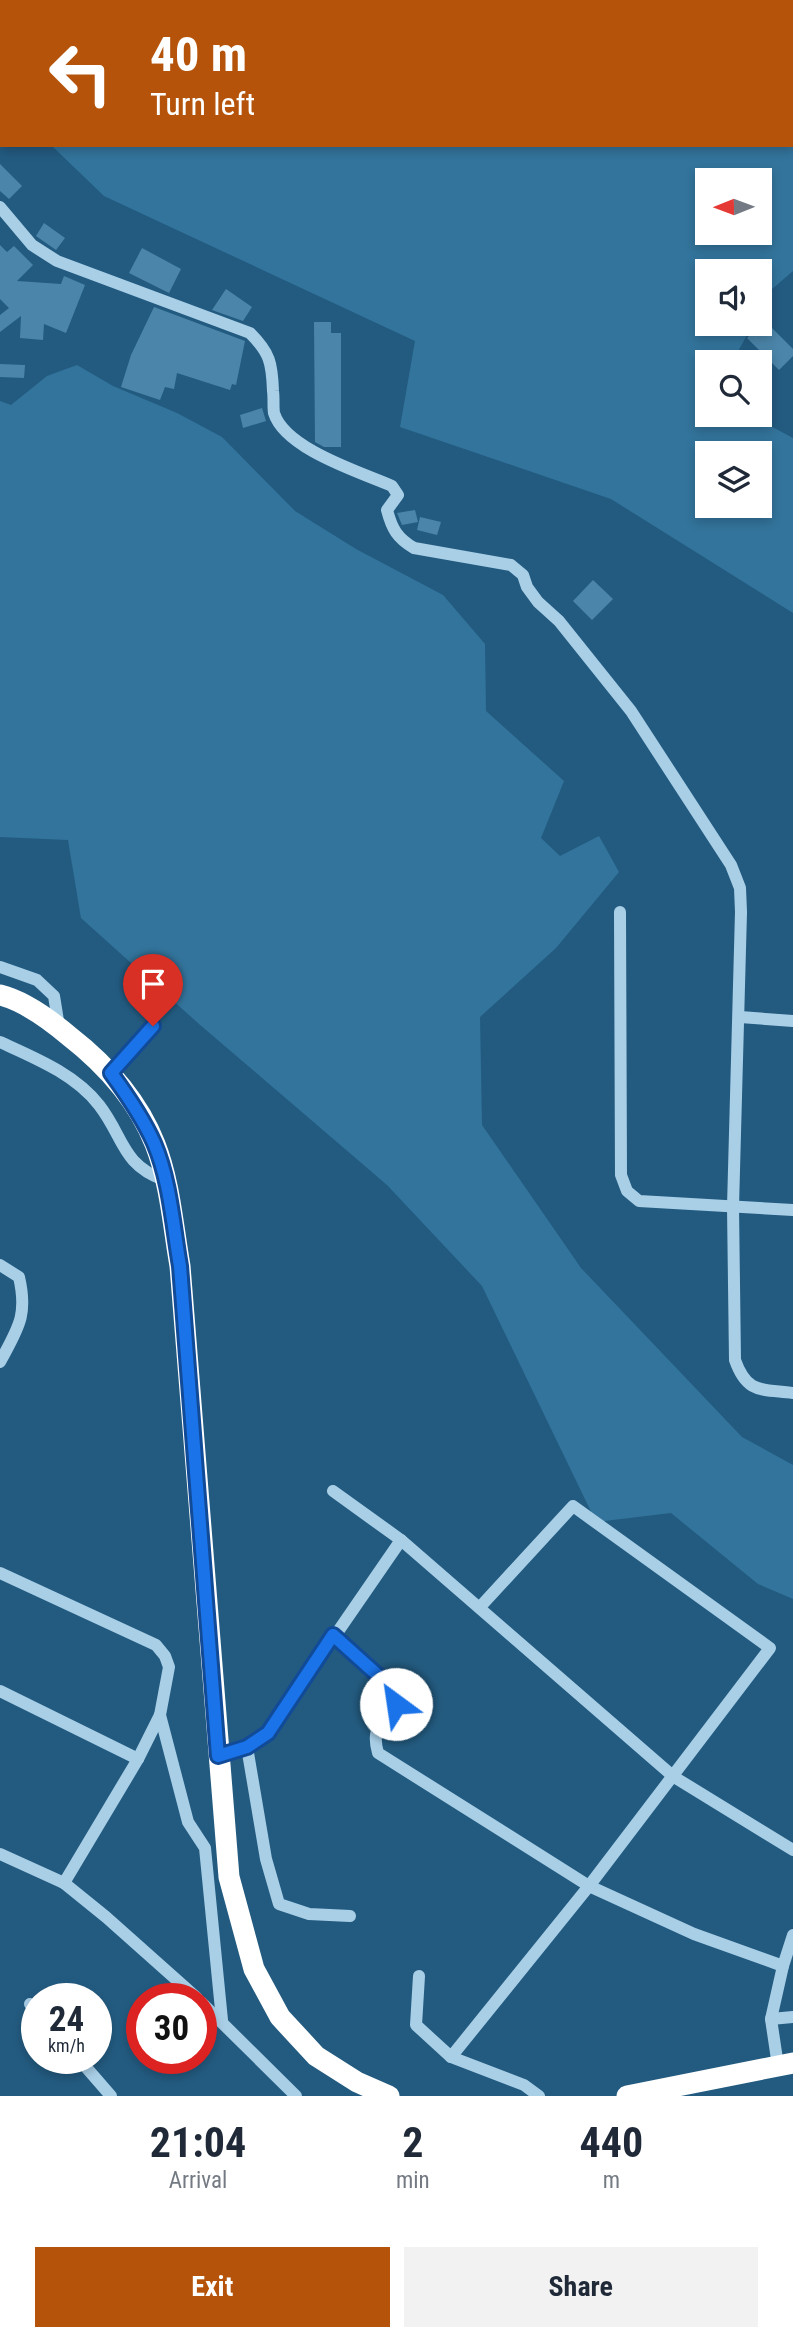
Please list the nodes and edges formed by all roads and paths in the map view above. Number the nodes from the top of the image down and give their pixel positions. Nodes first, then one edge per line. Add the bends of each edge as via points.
1 (0, 207) edge
2 (620, 912) dead end
3 (0, 967) edge
4 (0, 995) edge
5 (740, 1017) junction
6 (793, 1021) edge
7 (153, 1026) dead end
8 (59, 1027) junction
9 (0, 1042) edge
10 (111, 1073) junction
11 (164, 1180) junction
12 (733, 1208) junction
13 (793, 1210) edge
14 (0, 1265) edge
15 (0, 1362) edge
16 (793, 1393) edge
17 (333, 1491) dead end
18 (401, 1540) junction
19 (0, 1573) edge
20 (480, 1607) junction
21 (333, 1635) junction
22 (0, 1691) edge
23 (160, 1715) junction
24 (247, 1747) junction
25 (218, 1756) junction
26 (138, 1759) junction
27 (674, 1777) junction
28 (793, 1850) edge
29 (0, 1854) edge
30 (64, 1883) junction
31 (589, 1886) junction
32 (350, 1916) dead end
33 (793, 1935) edge
34 (783, 1966) junction
35 (419, 1976) dead end
36 (180, 1983) edge
37 (217, 2016) edge
38 (793, 2017) edge
39 (771, 2019) junction
40 (222, 2020) junction
41 (451, 2057) junction
42 (785, 2065) edge
43 (92, 2074) edge
44 (111, 2096) edge
45 (296, 2096) edge
46 (389, 2096) edge
47 (539, 2096) edge
48 (627, 2096) edge

1 - 5 street via 33,245 57,261 250,333 267,350 274,413 286,432 320,455 391,486 398,495 387,510 392,530 402,541 414,548 517,569 538,601 631,711 731,865 740,888
2 - 12 street via 621,1175 627,1191 639,1200
3 - 8 street via 37,980 54,996
4 - 8 highway
5 - 6 street
5 - 12 street
7 - 10 street
8 - 10 highway
9 - 11 street via 79,1085 99,1105 136,1165
10 - 11 highway via 155,1144
11 - 25 highway via 180,1266
12 - 13 street
12 - 16 street via 735,1360 742,1379 752,1388
14 - 15 street via 19,1277 24,1301 20,1324
17 - 18 street
18 - 20 street
18 - 21 street
19 - 23 street via 156,1646 169,1667
20 - 27 street
20 - 27 street via 573,1506 770,1648
21 - 24 street via 268,1733
21 - 31 street via 398,1696 376,1726 378,1754
22 - 26 street
23 - 26 street
23 - 40 street via 188,1822 205,1848
24 - 25 street
24 - 32 street via 266,1859 279,1904 309,1914
25 - 46 highway via 229,1877 254,1969 280,2017 316,2056
26 - 30 street
27 - 28 street
27 - 31 street
29 - 30 street
30 - 36 street
31 - 34 street via 694,1934
31 - 41 street
33 - 34 street
34 - 39 street
35 - 41 street via 416,2025
37 - 40 street
38 - 39 street
39 - 42 street
40 - 45 street
41 - 47 street via 524,2085
42 - 48 highway
43 - 44 street

